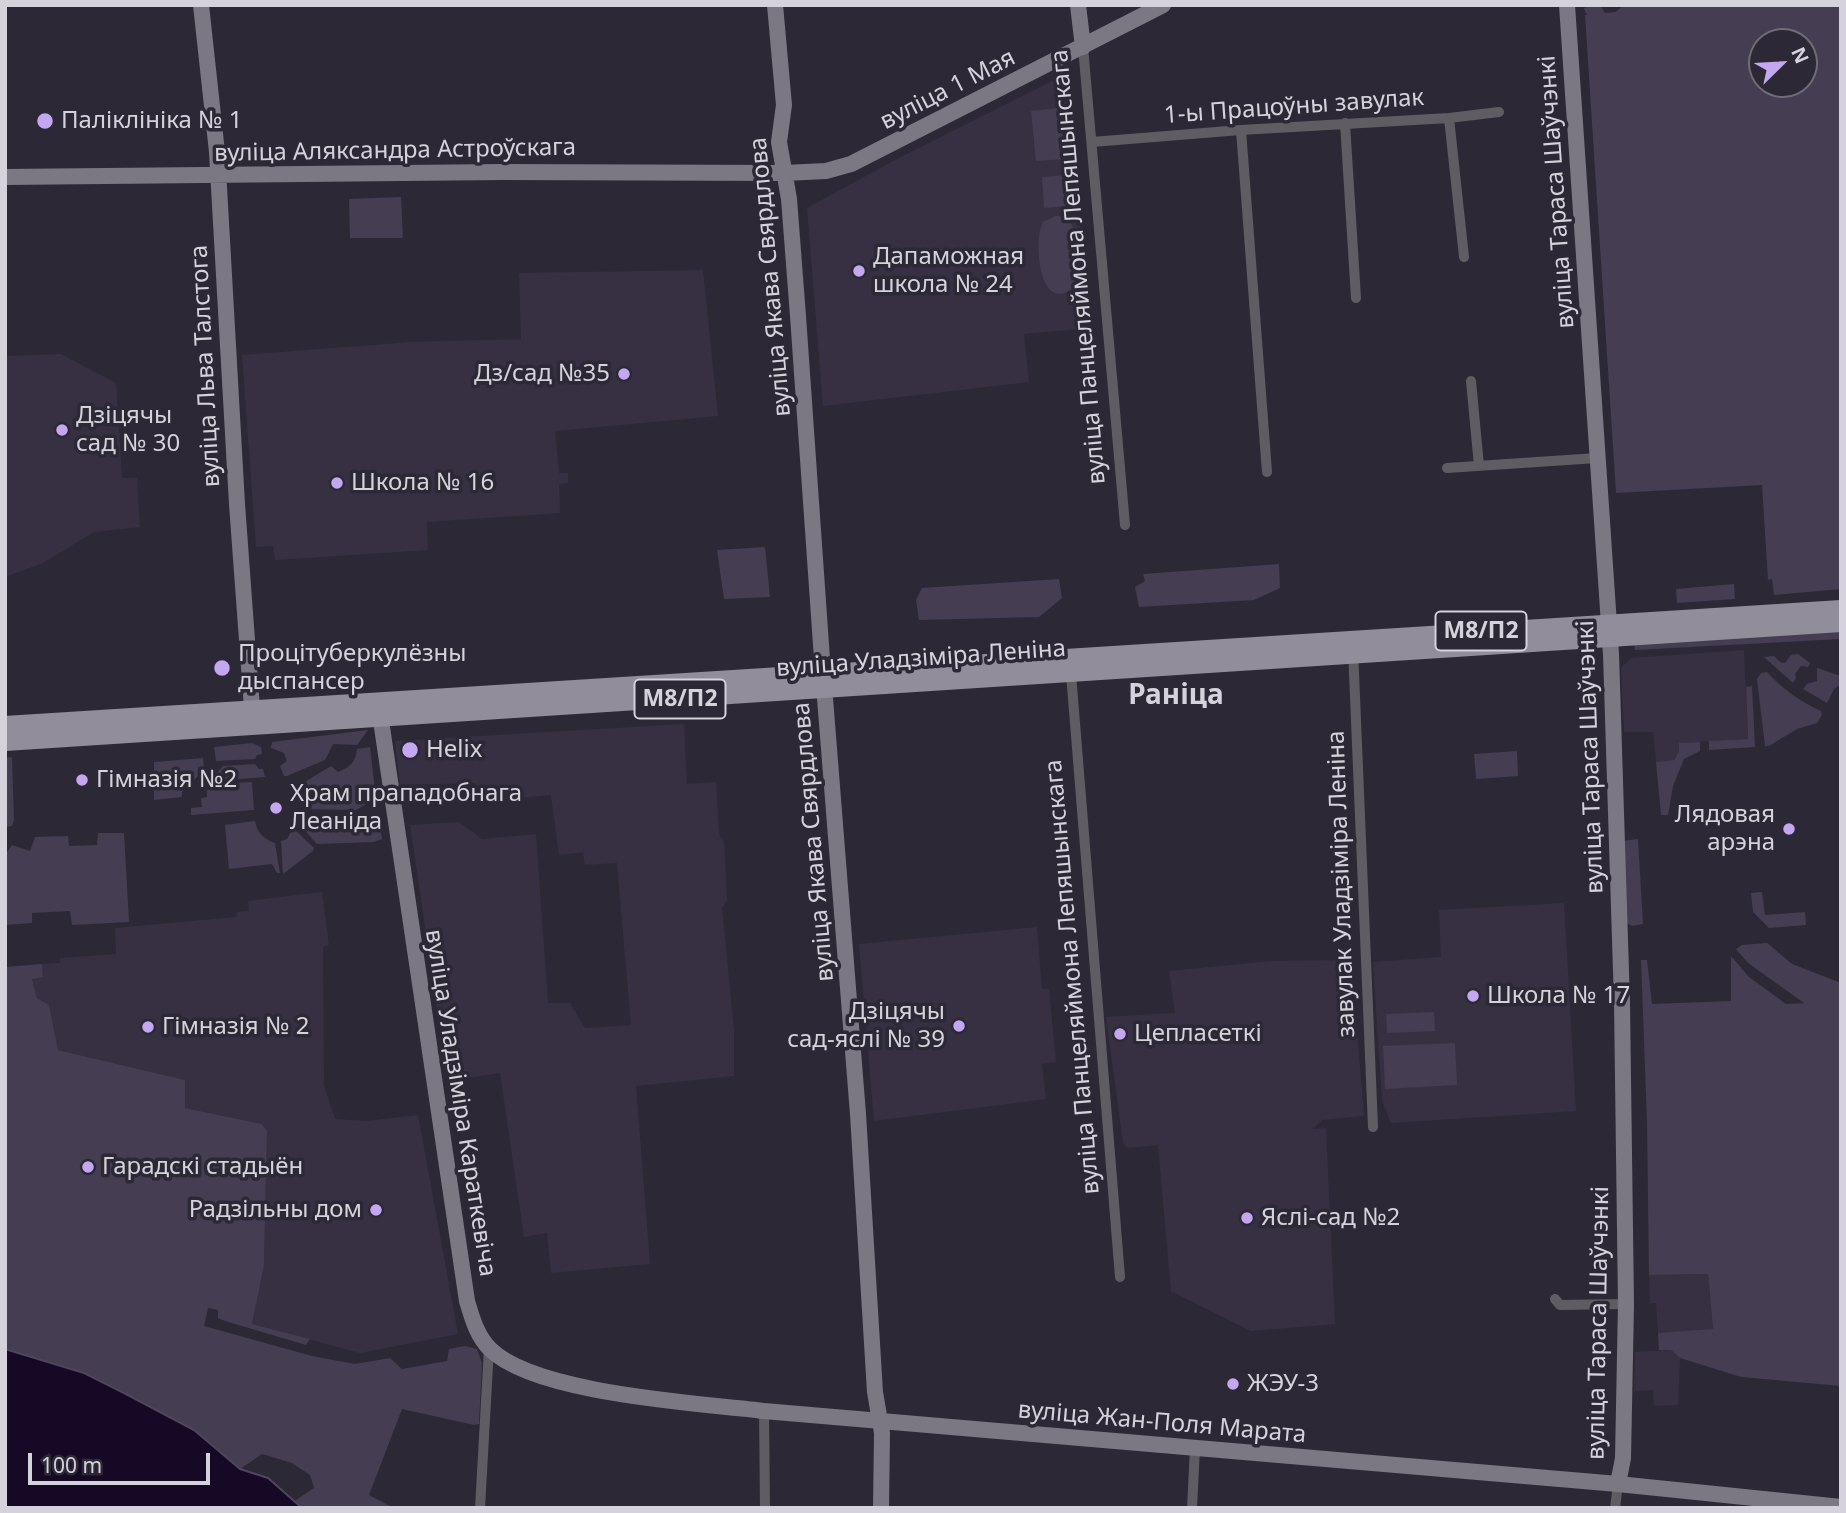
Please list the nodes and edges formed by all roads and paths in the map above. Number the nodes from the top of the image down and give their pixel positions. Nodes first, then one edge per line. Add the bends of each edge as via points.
1 (201, 5) edge
2 (775, 5) edge
3 (1077, 5) edge
4 (1163, 5) edge
5 (1567, 5) edge
6 (1083, 47) junction
7 (1499, 112) dead end
8 (1449, 118) junction
9 (1345, 123) junction
10 (1241, 130) junction
11 (1092, 142) junction
12 (785, 173) junction
13 (218, 175) junction
14 (5, 177) edge
15 (1464, 257) dead end
16 (1356, 298) dead end
17 (1471, 382) dead end
18 (1597, 458) junction
19 (1479, 466) junction
20 (1447, 468) dead end
21 (1267, 472) dead end
22 (1125, 525) dead end
23 (1841, 609) edge
24 (1841, 623) edge
25 (1610, 630) junction
26 (1353, 647) junction
27 (1071, 674) junction
28 (824, 682) junction
29 (379, 709) junction
30 (252, 717) junction
31 (5, 725) edge
32 (5, 742) edge
33 (1373, 1127) dead end
34 (1120, 1277) dead end
35 (1555, 1299) dead end
36 (1626, 1304) junction
37 (489, 1348) junction
38 (764, 1411) junction
39 (879, 1420) junction
40 (1195, 1448) junction
41 (1618, 1484) junction
42 (1841, 1507) edge
43 (480, 1508) edge
44 (765, 1508) edge
45 (881, 1508) edge
46 (1192, 1508) edge
47 (1615, 1508) edge

1 - 13 street, вуліца Льва Талстога
2 - 12 street, вуліца Якава Свярдлова via 784,105 779,142
3 - 6 street, вуліца Панцеляймона Лепяшынскага
4 - 6 street, вуліца 1 Мая
5 - 18 street, вуліца Тараса Шаўчэнкі
6 - 11 street, вуліца Панцеляймона Лепяшынскага
6 - 12 street, вуліца 1 Мая via 851,164
7 - 8 street, 1-ы Працоўны завулак
8 - 9 street, 1-ы Працоўны завулак
8 - 15 street
9 - 10 street, 1-ы Працоўны завулак
9 - 16 street
10 - 11 street, 1-ы Працоўны завулак
10 - 21 street
11 - 22 street, вуліца Панцеляймона Лепяшынскага
12 - 13 street, вуліца Аляксандра Астроўскага
12 - 28 street, вуліца Якава Свярдлова
13 - 14 street, вуліца Аляксандра Астроўскага
13 - 30 street, вуліца Льва Талстога
17 - 19 street
18 - 19 street
18 - 25 street, вуліца Тараса Шаўчэнкі
19 - 20 street
23 - 25 main road, вуліца Уладзіміра Леніна / М8/П2
24 - 25 main road, вуліца Уладзіміра Леніна / М8/П2
25 - 26 main road, вуліца Уладзіміра Леніна / М8/П2
25 - 36 street, вуліца Тараса Шаўчэнкі
26 - 27 main road, вуліца Уладзіміра Леніна / М8/П2
26 - 28 main road, вуліца Уладзіміра Леніна / М8/П2
26 - 33 street, завулак Уладзіміра Леніна
27 - 28 main road, вуліца Уладзіміра Леніна / М8/П2
27 - 34 street, вуліца Панцеляймона Лепяшынскага
28 - 29 main road, вуліца Уладзіміра Леніна / М8/П2
28 - 39 street, вуліца Якава Свярдлова
29 - 30 main road, вуліца Уладзіміра Леніна / М8/П2
29 - 37 street, вуліца Уладзіміра Караткевіча via 467,1301
30 - 31 main road, вуліца Уладзіміра Леніна / М8/П2
30 - 32 main road, вуліца Уладзіміра Леніна / М8/П2
35 - 36 street via 1560,1305
36 - 41 street, вуліца Тараса Шаўчэнкі via 1623,1458
37 - 38 street, вуліца Жан-Поля Марата via 525,1371 559,1382
37 - 43 street
38 - 39 street, вуліца Жан-Поля Марата
38 - 44 street
39 - 40 street, вуліца Жан-Поля Марата
39 - 45 street, вуліца Якава Свярдлова
40 - 41 street, вуліца Жан-Поля Марата
40 - 46 street
41 - 42 street, вуліца Жан-Поля Марата
41 - 47 street, вуліца Тараса Шаўчэнкі

